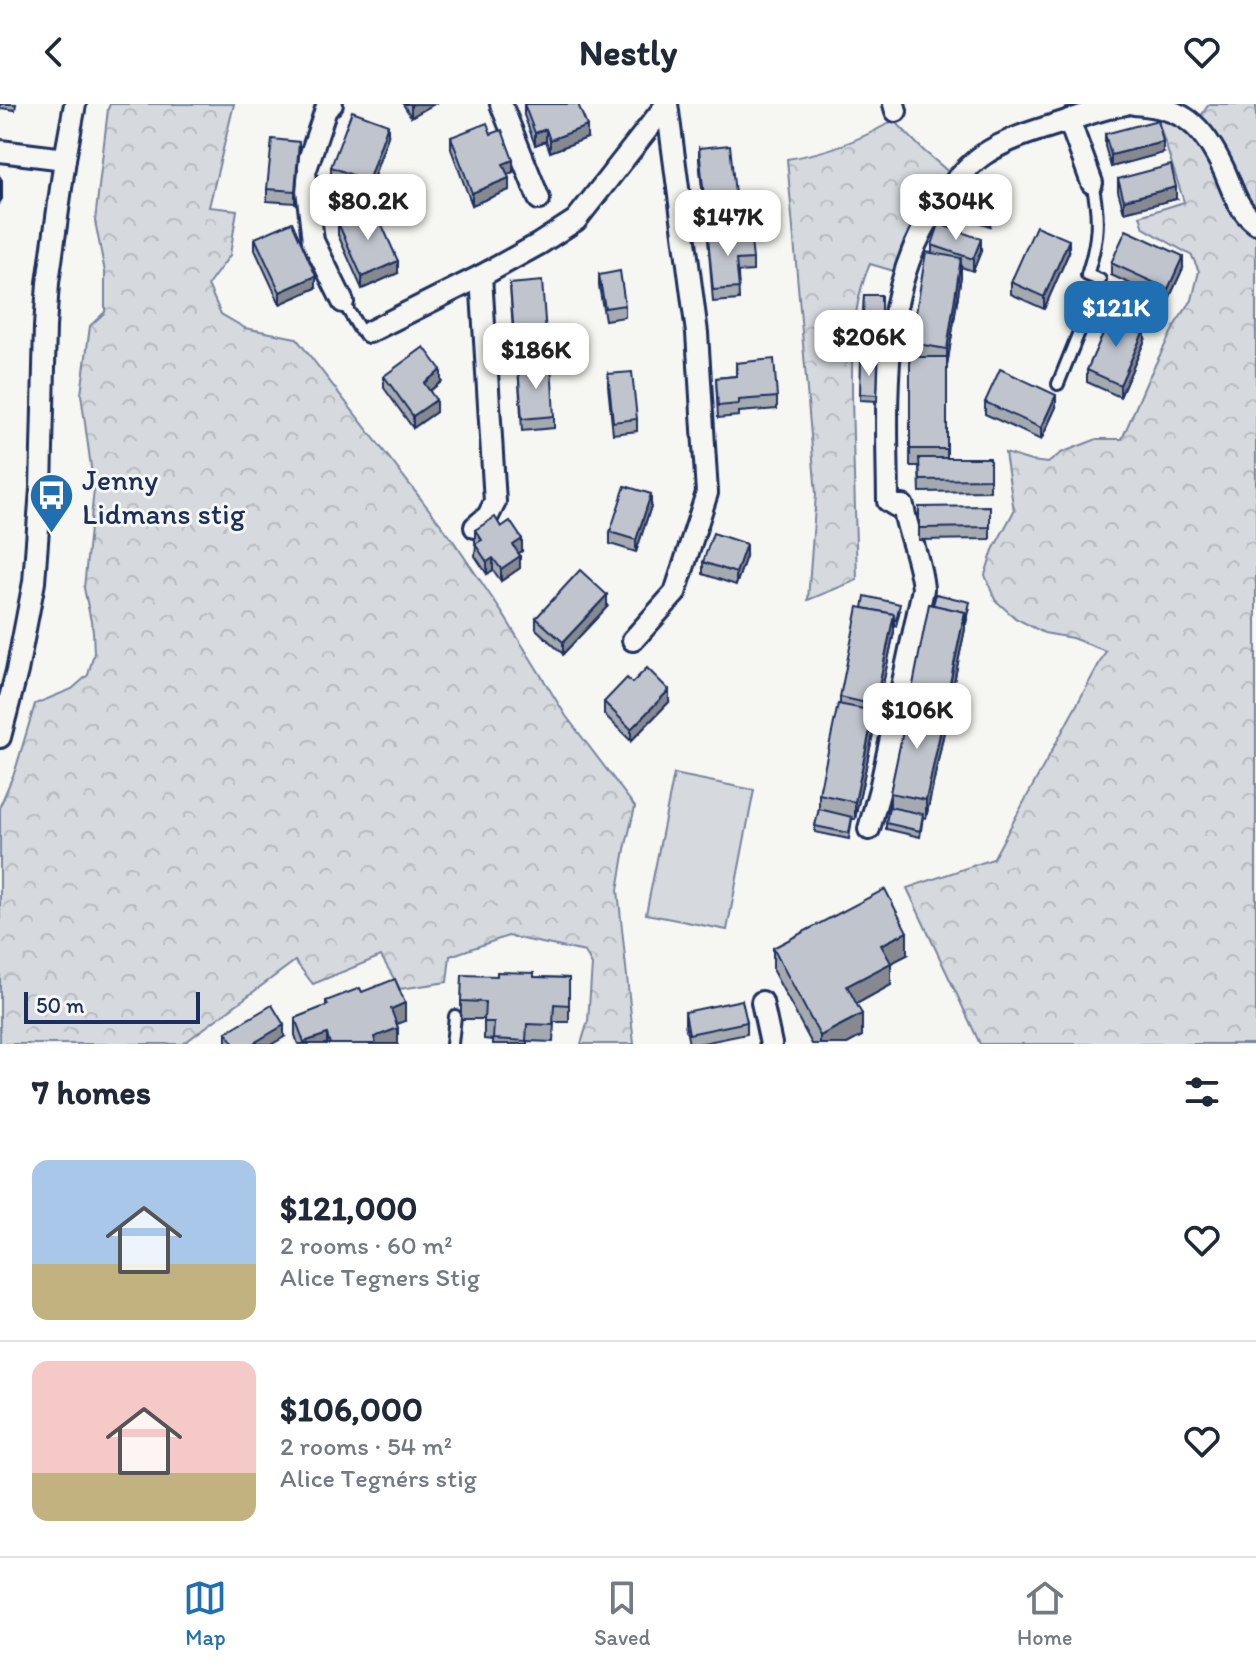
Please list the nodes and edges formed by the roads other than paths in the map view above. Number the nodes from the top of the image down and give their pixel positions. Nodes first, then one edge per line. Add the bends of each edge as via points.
1 (75, 104) edge
2 (332, 104) edge
3 (501, 104) edge
4 (667, 104) edge
5 (1126, 104) edge
6 (1134, 104) edge
7 (1069, 120) junction
8 (0, 151) edge
9 (65, 159) junction
10 (1092, 183) joint
11 (539, 199) dead end
12 (1256, 223) edge
13 (481, 276) junction
14 (343, 302) joint
15 (369, 332) joint
16 (1058, 384) dead end
17 (475, 527) edge
18 (633, 640) dead end
19 (0, 737) edge
20 (869, 829) dead end
21 (762, 1002) dead end
22 (455, 1016) dead end
23 (452, 1044) edge
24 (771, 1044) edge

1 - 9 street
2 - 14 street via 305,172 313,241
3 - 11 street
4 - 13 street via 576,220
4 - 18 street via 697,333 707,493 675,593
5 - 7 street
6 - 12 street via 1171,110 1195,125 1241,209
7 - 10 street
7 - 20 street via 1005,142 965,170 921,231 900,286 889,367 888,501 903,506 923,589
8 - 9 street
9 - 19 street via 48,283 34,582
10 - 16 lane via 1099,225 1087,275 1100,280
13 - 15 street
13 - 17 street via 495,502
14 - 15 lane via 360,330
21 - 24 street
22 - 23 lane

